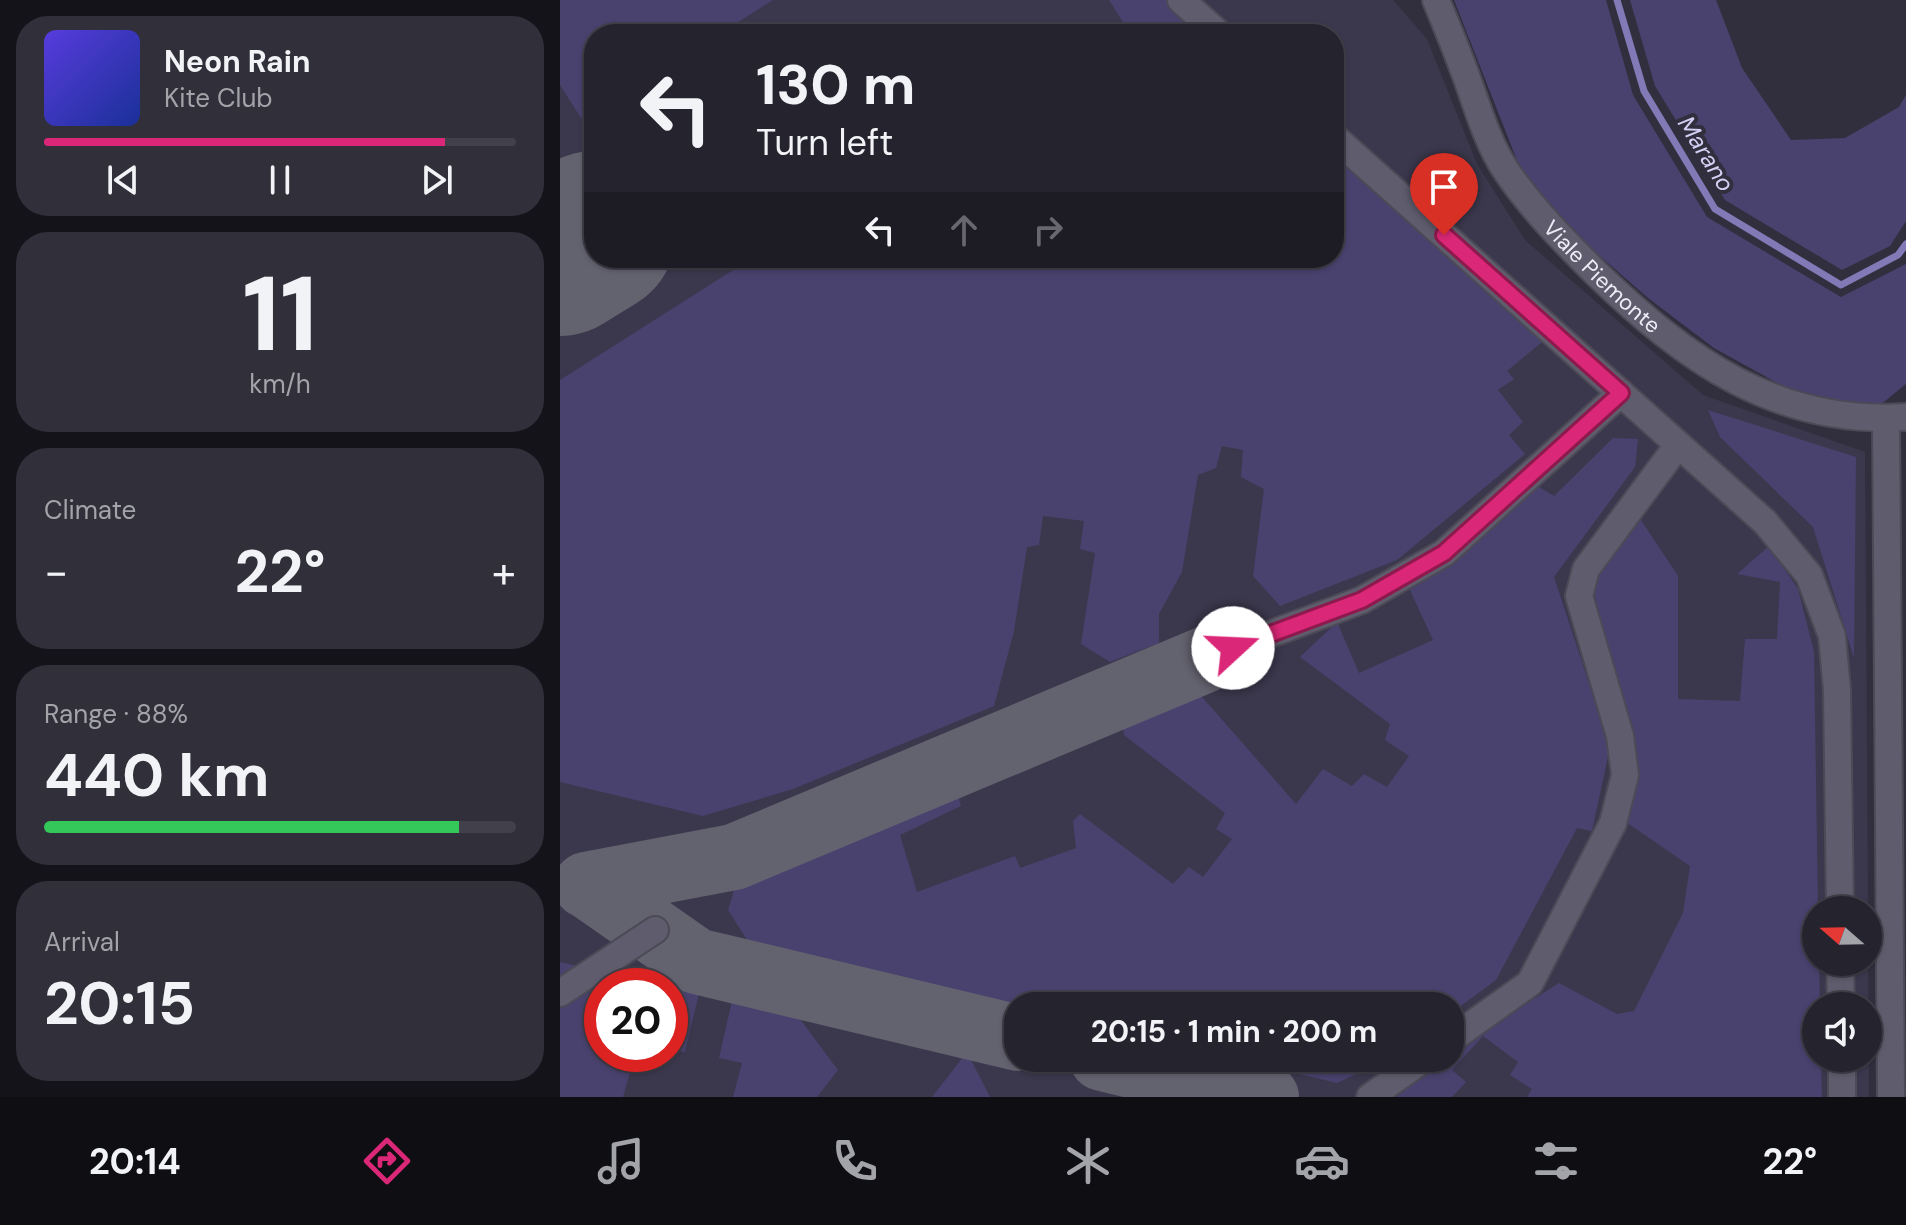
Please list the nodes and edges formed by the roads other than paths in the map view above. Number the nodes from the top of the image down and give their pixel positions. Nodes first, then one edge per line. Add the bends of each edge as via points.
1 (1181, 0) edge
2 (1436, 0) edge
3 (1208, 24) edge
4 (1344, 146) edge
5 (1621, 393) junction
6 (1896, 418) edge
7 (1678, 445) junction
8 (1233, 648) dead end
9 (1840, 896) edge
10 (655, 930) dead end
11 (560, 993) edge
12 (1464, 1030) edge
13 (1405, 1072) edge
14 (1842, 1072) edge
15 (1370, 1097) edge
16 (1842, 1097) edge
17 (1891, 1097) edge

1 - 3 street
2 - 6 street, Viale Piemonte via 1504,167 1553,230 1638,313 1708,366 1748,388 1829,415
4 - 5 street
5 - 7 street
5 - 8 street via 1444,553 1362,600
6 - 17 street, Viale Piemonte
7 - 9 street via 1765,522 1809,575 1832,636
7 - 12 street via 1586,569 1579,596 1620,736 1625,775 1613,823 1530,983
10 - 11 street
13 - 15 street
14 - 16 street

